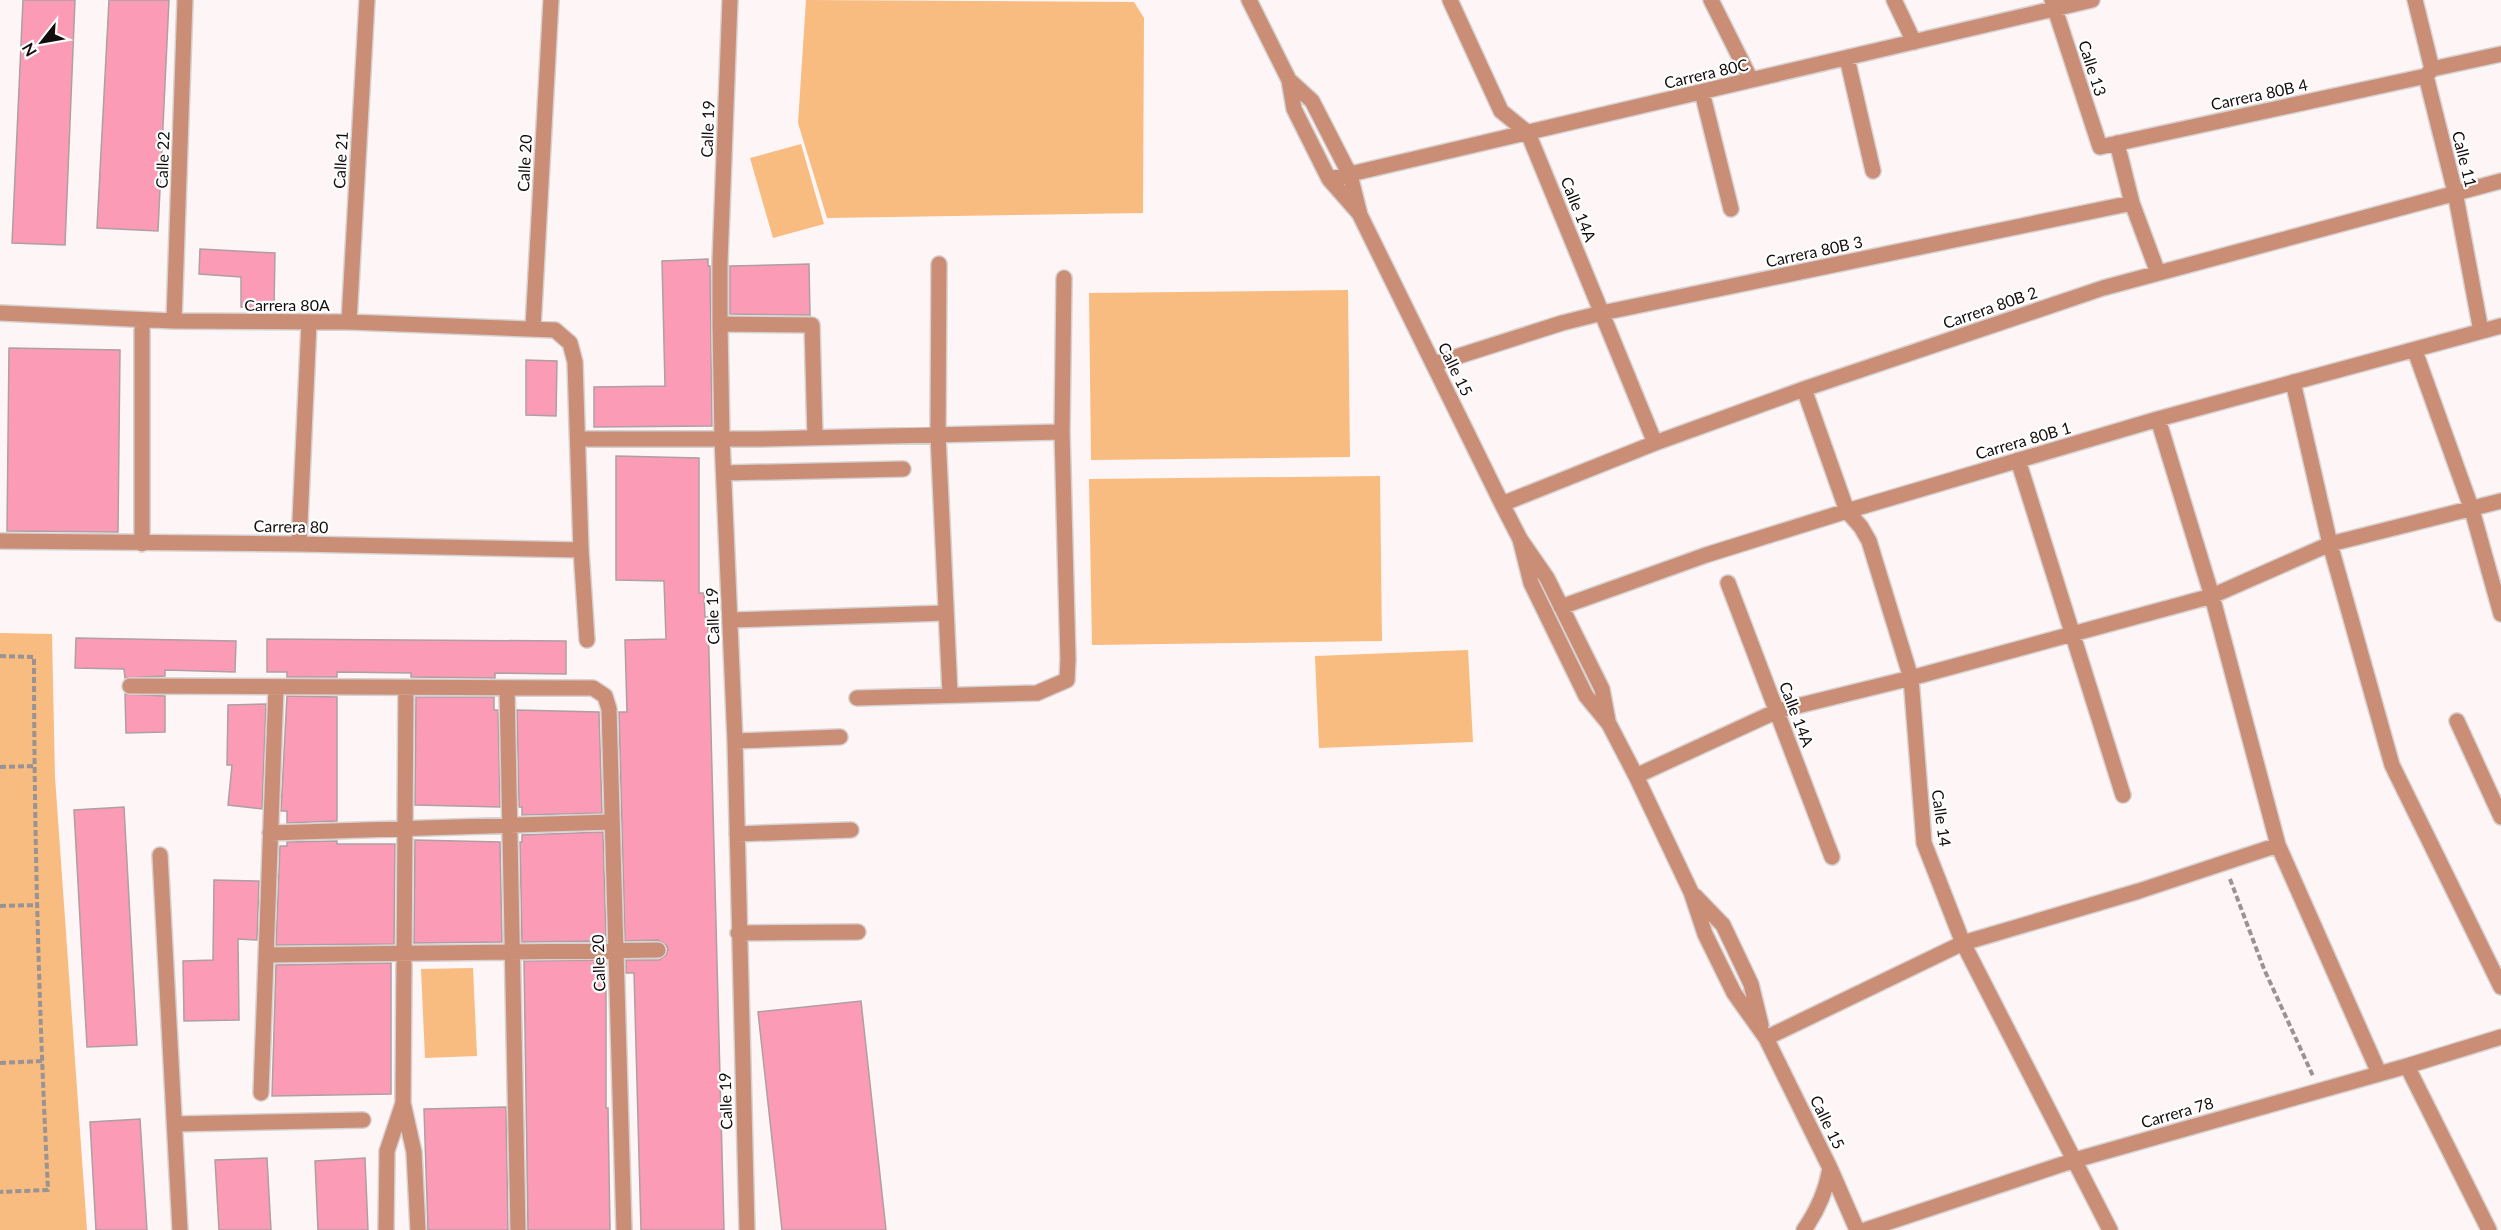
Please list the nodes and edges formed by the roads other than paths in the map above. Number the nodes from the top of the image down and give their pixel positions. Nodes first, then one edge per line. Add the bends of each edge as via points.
1 (185, 0) edge
2 (367, 0) edge
3 (550, 0) edge
4 (730, 0) edge
5 (1249, 0) edge
6 (1450, 0) edge
7 (1894, 0) edge
8 (2092, 0) edge
9 (2415, 0) edge
10 (1718, 2) edge
11 (2054, 4) edge
12 (1914, 42) junction
13 (2501, 54) edge
14 (1847, 58) junction
15 (2429, 72) junction
16 (1289, 80) junction
17 (1751, 80) junction
18 (1702, 92) junction
19 (1528, 133) junction
20 (2117, 143) junction
21 (2100, 147) joint
22 (1873, 171) dead end
23 (1350, 175) junction
24 (1329, 179) junction
25 (2501, 181) edge
26 (2455, 192) junction
27 (2132, 203) junction
28 (1731, 209) dead end
29 (1360, 215) junction
30 (939, 264) dead end
31 (2158, 273) junction
32 (1064, 278) dead end
33 (0, 313) edge
34 (1602, 313) junction
35 (142, 320) junction
36 (174, 321) junction
37 (349, 322) junction
38 (309, 323) junction
39 (720, 324) junction
40 (2501, 326) edge
41 (533, 328) junction
42 (2481, 331) junction
43 (2415, 351) junction
44 (1434, 364) junction
45 (2294, 382) junction
46 (1804, 389) junction
47 (2158, 419) junction
48 (1062, 432) junction
49 (938, 435) junction
50 (815, 437) junction
51 (722, 438) junction
52 (579, 439) junction
53 (1655, 443) junction
54 (2018, 460) junction
55 (903, 469) dead end
56 (724, 473) junction
57 (2501, 501) edge
58 (1502, 504) junction
59 (2472, 510) junction
60 (1847, 511) junction
61 (1520, 539) junction
62 (0, 541) edge
63 (142, 544) junction
64 (300, 544) junction
65 (2330, 544) junction
66 (581, 550) junction
67 (1728, 583) dead end
68 (2211, 596) junction
69 (1562, 607) junction
70 (945, 613) junction
71 (2501, 615) edge
72 (731, 620) junction
73 (2073, 634) junction
74 (587, 640) dead end
75 (1911, 678) junction
76 (130, 686) dead end
77 (276, 687) junction
78 (406, 688) junction
79 (507, 689) junction
80 (950, 694) junction
81 (857, 699) dead end
82 (1776, 711) junction
83 (2457, 721) dead end
84 (1609, 724) junction
85 (840, 737) dead end
86 (735, 741) junction
87 (1636, 776) junction
88 (2123, 795) dead end
89 (2501, 817) edge
90 (612, 822) junction
91 (508, 826) junction
92 (405, 828) junction
93 (851, 830) dead end
94 (270, 833) junction
95 (737, 834) junction
96 (2278, 845) junction
97 (160, 855) dead end
98 (1832, 857) dead end
99 (858, 932) dead end
100 (738, 933) junction
101 (1963, 943) junction
102 (615, 951) junction
103 (658, 951) dead end
104 (511, 952) junction
105 (404, 953) junction
106 (266, 955) junction
107 (2501, 987) edge
108 (1765, 1035) junction
109 (2501, 1037) edge
110 (2407, 1066) junction
111 (2379, 1073) junction
112 (261, 1092) dead end
113 (403, 1103) junction
114 (363, 1120) dead end
115 (175, 1124) junction
116 (2075, 1160) junction
117 (1830, 1168) junction
118 (180, 1230) edge
119 (386, 1230) edge
120 (418, 1230) edge
121 (518, 1230) edge
122 (624, 1230) edge
123 (747, 1230) edge
124 (1804, 1230) edge
125 (1857, 1230) edge
126 (1865, 1230) edge
127 (2110, 1230) edge
128 (2489, 1230) edge

1 - 36 street, Calle 22
2 - 37 street, Calle 21
3 - 41 street, Calle 20
4 - 39 street, Calle 19
5 - 16 street, Calle 15
6 - 19 street, Calle 14A via 1501,111
7 - 12 street
8 - 11 street, Carrera 80C
9 - 15 street, Calle 11
10 - 17 street
11 - 12 street, Carrera 80C
11 - 21 street, Calle 13
12 - 14 street, Carrera 80C
13 - 15 street, Carrera 80B 4
14 - 17 street, Carrera 80C
14 - 22 street
15 - 20 street, Carrera 80B 4
15 - 26 street, Calle 11
16 - 23 street, Calle 15 via 1312,101
16 - 24 street, Calle 15 via 1293,109
17 - 18 street, Carrera 80C
18 - 19 street, Carrera 80C
18 - 28 street
19 - 23 street, Carrera 80C
19 - 34 street, Calle 14A
20 - 21 street, Carrera 80B 4
20 - 27 street
23 - 24 street, Carrera 80C
23 - 29 street, Calle 15
24 - 29 street, Calle 15
25 - 26 street, Carrera 80B 2
26 - 31 street, Carrera 80B 2
26 - 42 street, Calle 11
27 - 31 street
27 - 34 street, Carrera 80B 3
29 - 44 street, Calle 15
30 - 49 street
31 - 46 street, Carrera 80B 2
32 - 48 street
33 - 35 street, Carrera 80A
34 - 44 street, Carrera 80B 3
34 - 53 street, Calle 14A
35 - 36 street, Carrera 80A
35 - 63 street
36 - 38 street, Carrera 80A
37 - 38 street, Carrera 80A
37 - 41 street, Carrera 80A
38 - 64 street
39 - 50 street via 812,325
39 - 51 street, Calle 19
40 - 42 street, Carrera 80B 1
41 - 52 street, Carrera 80A via 555,330 570,343 575,362
42 - 43 street, Carrera 80B 1
43 - 45 street, Carrera 80B 1
43 - 59 street
44 - 58 street, Calle 15
45 - 47 street, Carrera 80B 1
45 - 65 street
46 - 53 street, Carrera 80B 2
46 - 60 street, Calle 14
47 - 54 street, Carrera 80B 1
47 - 68 street
48 - 49 street
48 - 80 street via 1067,680 1037,693
49 - 50 street
49 - 70 street
50 - 51 street
51 - 52 street
51 - 56 street, Calle 19
52 - 66 street
53 - 58 street, Carrera 80B 2
54 - 60 street, Carrera 80B 1
54 - 73 street
55 - 56 street
56 - 72 street, Calle 19
57 - 59 street
58 - 61 street, Calle 15
59 - 65 street
59 - 71 street
60 - 69 street, Carrera 80B 1 via 1706,555
60 - 75 street, Calle 14 via 1869,541
61 - 69 street, Calle 15
61 - 84 street, Calle 15 via 1531,583 1586,696
62 - 63 street, Carrera 80
63 - 64 street, Carrera 80
64 - 66 street, Carrera 80
65 - 68 street
65 - 107 street via 2392,765
66 - 74 street
67 - 82 street, Calle 14A
68 - 73 street
68 - 96 street
69 - 84 street, Calle 15 via 1602,689
70 - 72 street
70 - 80 street
72 - 86 street, Calle 19
73 - 75 street
73 - 88 street
75 - 82 street
75 - 101 street, Calle 14 via 1924,843
76 - 77 street
77 - 78 street
77 - 94 street
78 - 79 street
78 - 92 street
79 - 90 street, Calle 20 via 593,688 605,696 609,709
79 - 91 street
80 - 81 street
82 - 87 street
82 - 98 street, Calle 14A
83 - 89 street
84 - 87 street, Calle 15
85 - 86 street
86 - 95 street, Calle 19
87 - 108 street, Calle 15 via 1691,892 1723,926 1751,984
90 - 91 street
90 - 102 street, Calle 20
91 - 92 street
91 - 104 street
92 - 94 street
92 - 105 street
93 - 95 street
94 - 106 street
95 - 100 street, Calle 19
96 - 101 street
96 - 111 street
97 - 115 street
99 - 100 street
100 - 123 street, Calle 19
101 - 108 street
101 - 116 street, Calle 14
102 - 103 street
102 - 104 street
102 - 122 street, Calle 20
104 - 105 street
104 - 121 street
105 - 106 street
105 - 113 street
106 - 112 street
108 - 117 street, Calle 15
109 - 110 street, Carrera 78
110 - 111 street, Carrera 78
110 - 128 street
111 - 116 street, Carrera 78
113 - 119 street via 387,1151
113 - 120 street via 414,1152
114 - 115 street
115 - 118 street
116 - 126 street, Carrera 78
116 - 127 street, Calle 14
117 - 124 street via 1820,1206
117 - 125 street, Calle 15

